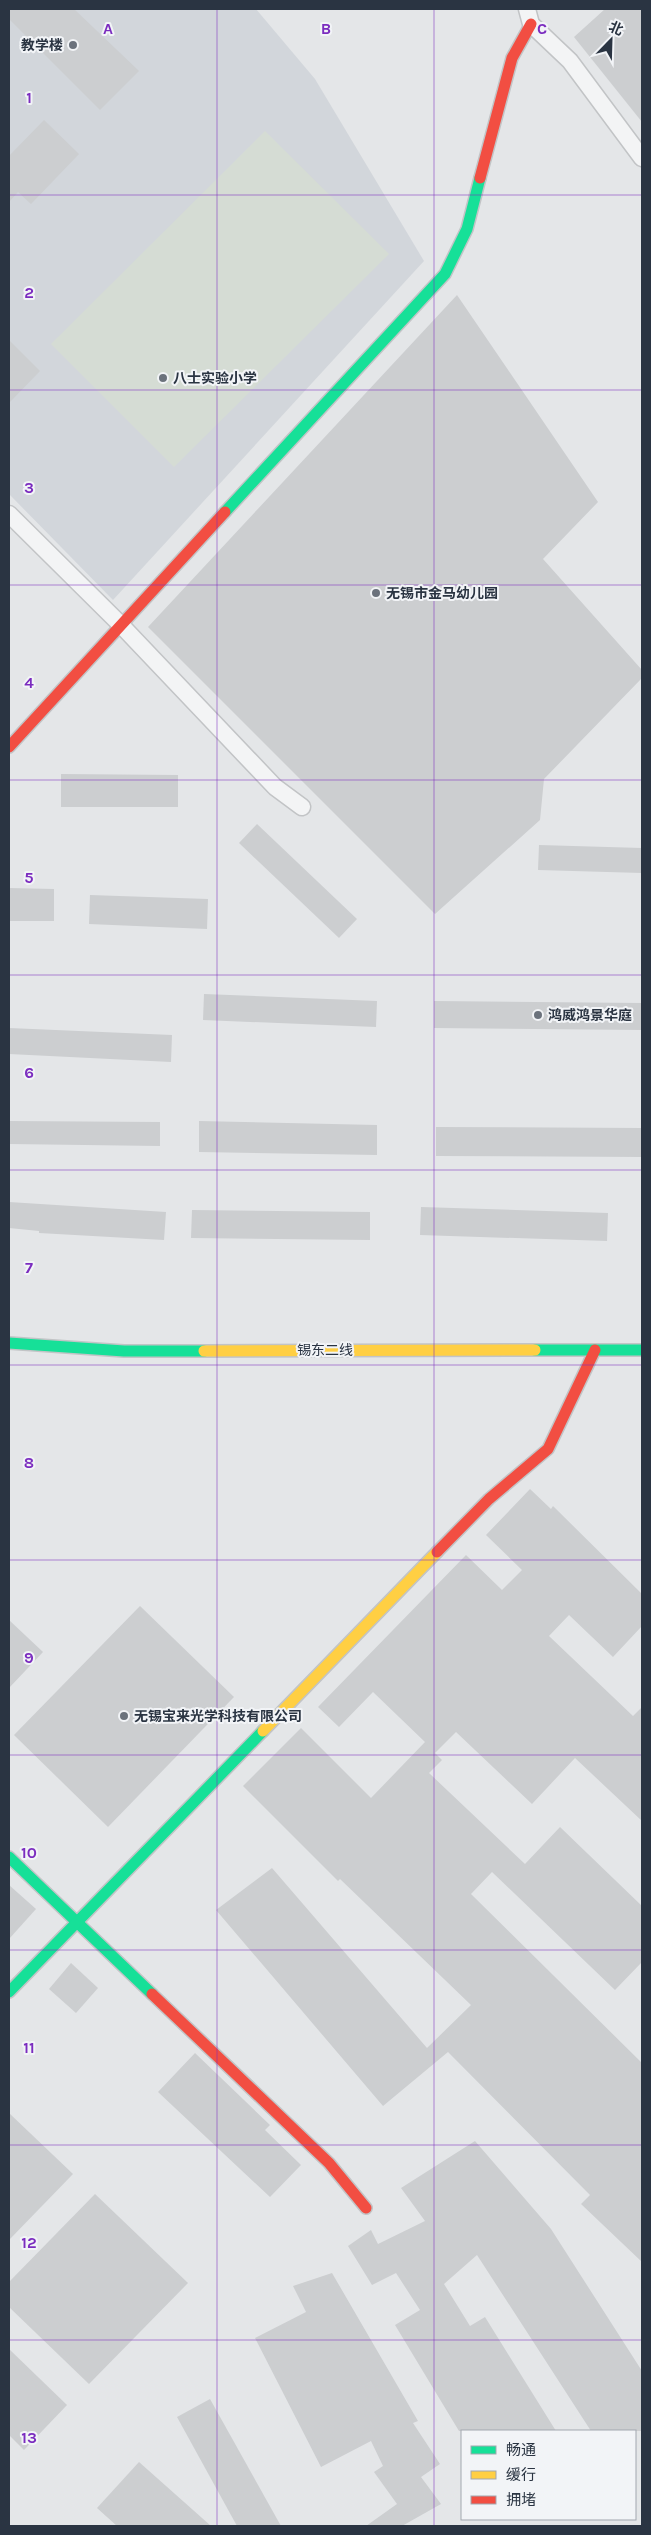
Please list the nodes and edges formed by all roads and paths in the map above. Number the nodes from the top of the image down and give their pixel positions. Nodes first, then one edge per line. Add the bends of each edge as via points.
1 (529, 16) edge
2 (642, 158) edge
3 (9, 514) edge
4 (121, 625) junction
5 (9, 748) edge
6 (302, 807) dead end
7 (9, 1343) edge
8 (596, 1350) junction
9 (642, 1350) edge
10 (9, 1857) edge
11 (77, 1922) junction
12 (9, 1992) edge
13 (366, 2208) dead end

1 - 2 street via 570,61
1 - 4 street via 512,58 467,229 445,274
3 - 4 street
4 - 5 street
4 - 6 street via 275,786
7 - 8 street, 锡东二线 via 124,1351
8 - 9 street, 锡东二线
8 - 11 street via 548,1449 490,1499
10 - 11 street
11 - 12 street
11 - 13 street via 329,2163

